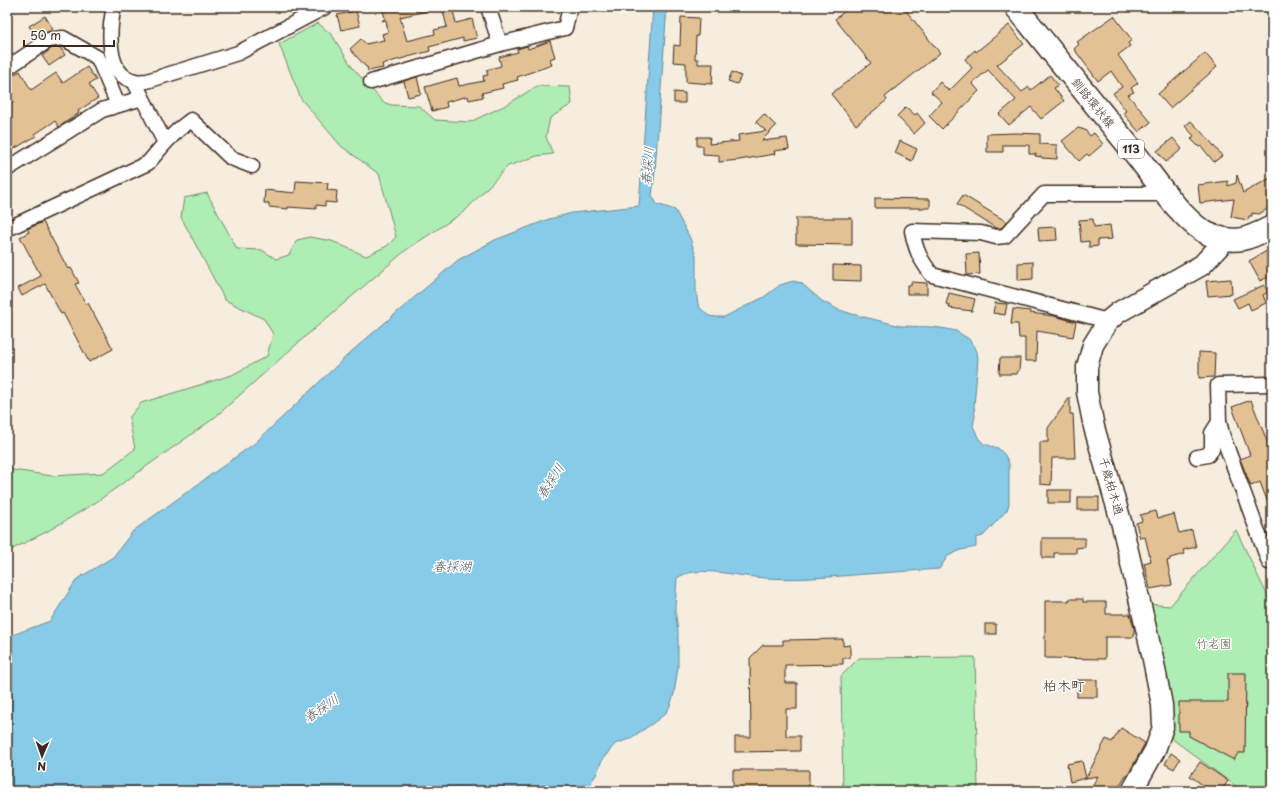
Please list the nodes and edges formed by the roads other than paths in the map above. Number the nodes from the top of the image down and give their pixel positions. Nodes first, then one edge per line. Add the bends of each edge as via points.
1 (114, 7) edge
2 (325, 7) edge
3 (488, 7) edge
4 (570, 7) edge
5 (1016, 7) edge
6 (500, 44) junction
7 (7, 68) edge
8 (134, 81) junction
9 (371, 82) dead end
10 (142, 98) junction
11 (118, 105) junction
12 (165, 143) junction
13 (252, 166) dead end
14 (7, 169) edge
15 (1167, 194) junction
16 (1272, 227) edge
17 (7, 229) edge
18 (1226, 239) junction
19 (1108, 321) junction
20 (1272, 384) edge
21 (1219, 422) junction
22 (1197, 457) dead end
23 (1272, 562) edge
24 (1135, 790) edge

1 - 8 street via 110,40 113,59 122,75
2 - 8 street via 238,53 147,81
3 - 6 street
4 - 6 street via 565,28
5 - 15 main road, 釧路環状線 / 113
6 - 9 street
7 - 11 street via 49,40 63,38 98,58
8 - 10 street
10 - 11 street
10 - 12 street
11 - 14 street via 102,110
12 - 13 street via 191,120 231,158
12 - 17 street via 148,163
15 - 18 main road, 釧路環状線 / 113 via 1196,227
15 - 19 street via 1044,194 1005,236 912,231 915,247 932,275
16 - 18 main road, 釧路環状線 / 113 via 1251,238
18 - 19 street, 千歳柏木通 via 1202,265 1119,312
19 - 24 street, 千歳柏木通 via 1093,345 1087,367 1087,392 1094,427 1122,525 1162,705 1163,727 1155,750
20 - 21 street via 1218,385
21 - 22 street via 1212,433 1212,449 1208,455
21 - 23 street via 1269,562

